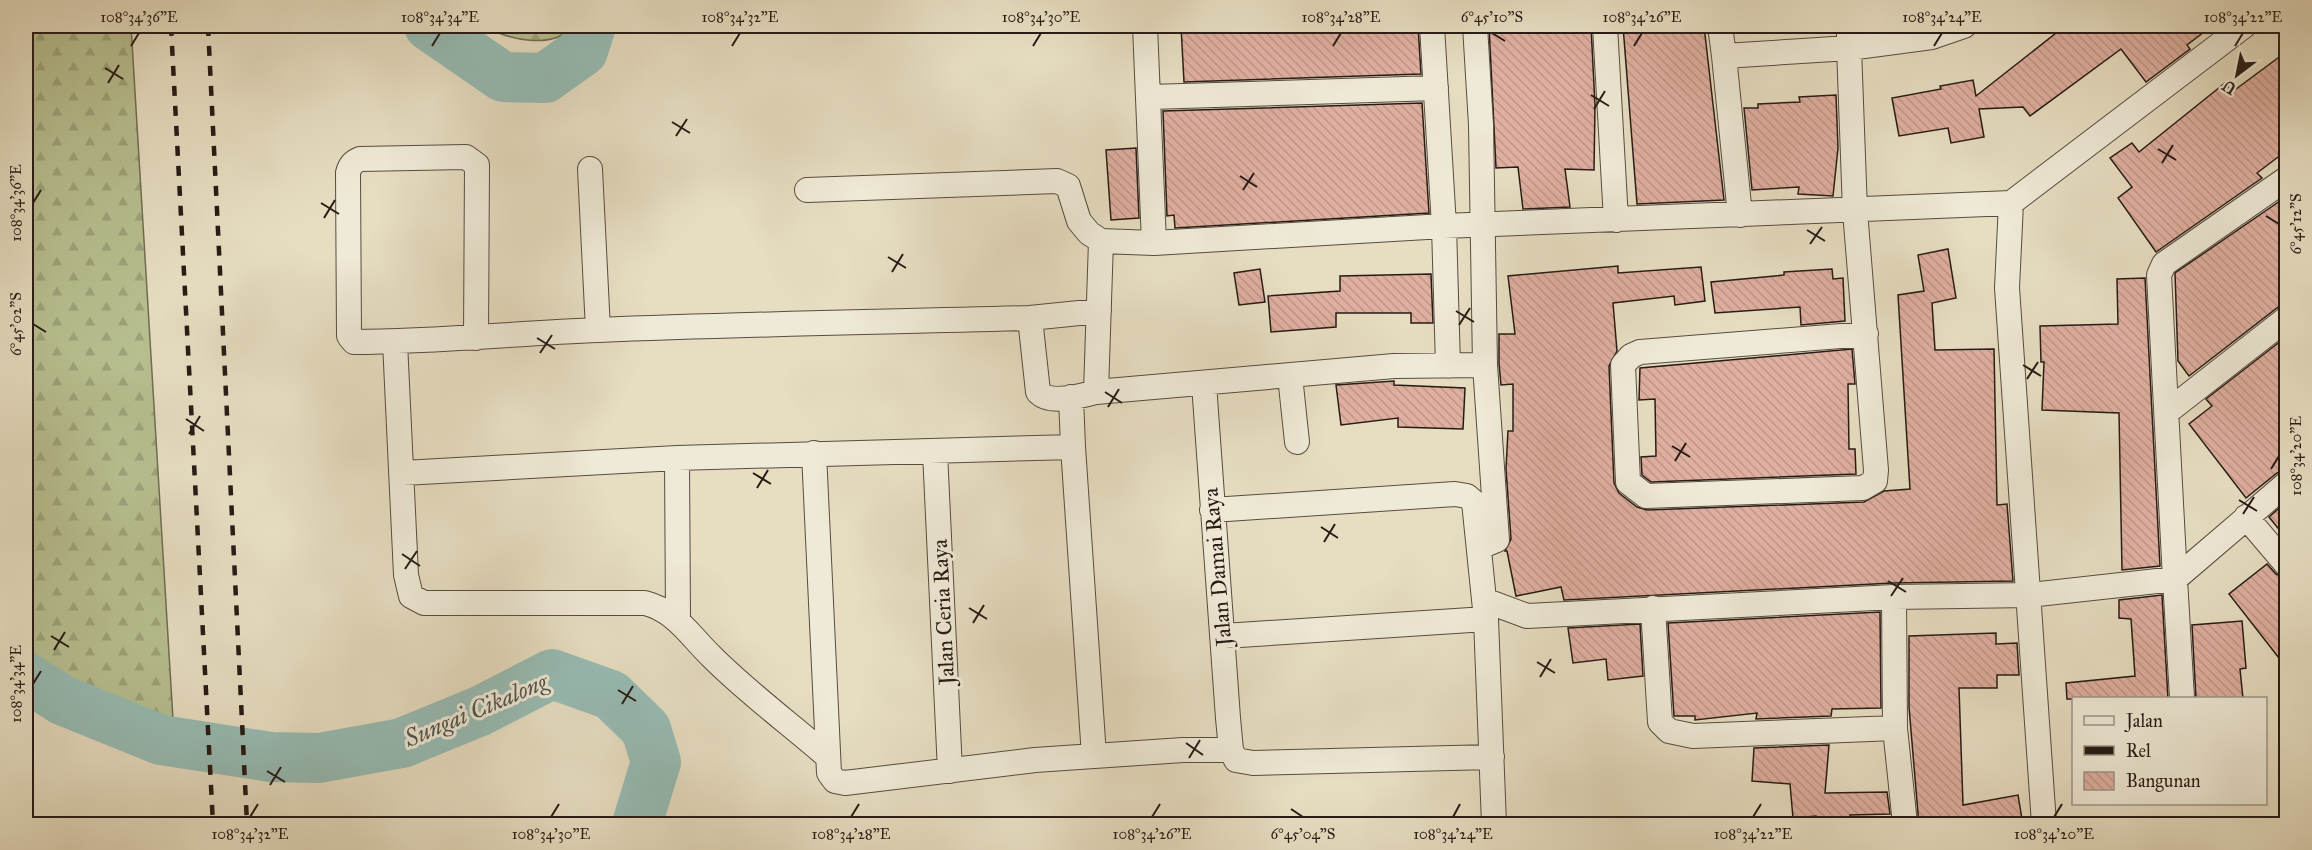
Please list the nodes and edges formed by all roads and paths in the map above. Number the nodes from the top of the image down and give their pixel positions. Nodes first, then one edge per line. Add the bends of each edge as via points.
1 (1145, 26) edge
2 (1432, 26) edge
3 (1475, 26) edge
4 (1605, 26) edge
5 (1720, 26) edge
6 (1964, 26) edge
7 (2244, 26) edge
8 (1849, 37) edge
9 (1724, 56) junction
10 (1436, 88) junction
11 (1150, 97) junction
12 (590, 169) dead end
13 (2286, 179) edge
14 (807, 190) dead end
15 (2011, 203) junction
16 (1855, 211) junction
17 (1740, 215) junction
18 (1616, 220) junction
19 (1482, 225) junction
20 (1444, 226) junction
21 (1101, 241) junction
22 (1154, 243) junction
23 (1100, 311) junction
24 (1030, 318) junction
25 (2286, 318) edge
26 (598, 330) junction
27 (1866, 334) junction
28 (476, 338) junction
29 (395, 342) junction
30 (1485, 365) junction
31 (1448, 366) junction
32 (1290, 376) junction
33 (1204, 384) junction
34 (1096, 392) junction
35 (1071, 397) junction
36 (2167, 412) junction
37 (1297, 441) dead end
38 (1073, 447) junction
39 (935, 452) junction
40 (814, 453) junction
41 (677, 458) junction
42 (403, 473) junction
43 (2286, 484) edge
44 (1212, 510) junction
45 (2246, 517) junction
46 (1480, 547) junction
47 (2286, 564) edge
48 (2175, 579) junction
49 (2030, 595) junction
50 (1894, 597) junction
51 (1493, 608) junction
52 (1653, 608) junction
53 (678, 619) junction
54 (1224, 636) junction
55 (2182, 697) edge
56 (1895, 728) junction
57 (1231, 750) junction
58 (1094, 756) junction
59 (828, 757) junction
60 (1491, 757) junction
61 (950, 771) junction
62 (1494, 825) edge
63 (1905, 825) edge
64 (2044, 825) edge

1 - 11 street
2 - 10 street
3 - 19 street
4 - 18 street
5 - 9 street
6 - 8 street via 1932,37
7 - 15 street
8 - 9 street
8 - 16 street
9 - 17 street
10 - 11 street
10 - 20 street
11 - 22 street
12 - 26 street
13 - 36 street via 2164,264 2160,275
14 - 21 street via 1064,182 1079,222
15 - 16 street
15 - 49 street via 2007,288
16 - 17 street
16 - 27 street
17 - 18 street
18 - 19 street
19 - 20 street
19 - 30 street
20 - 22 street
20 - 31 street
21 - 22 street
21 - 23 street
23 - 24 street
23 - 34 street
24 - 26 street
24 - 35 street via 1038,392 1045,398
25 - 36 street
26 - 28 street
27 - 27 street via 1640,352 1631,356 1623,365 1628,482 1646,496 1870,486 1877,476
28 - 29 street
28 - 29 street via 477,165 466,157 360,159 350,165 348,173 349,336 354,342
29 - 42 street
30 - 31 street
30 - 46 street via 1497,540
31 - 32 street via 1394,366
32 - 33 street
32 - 37 street
33 - 34 street
33 - 44 street, Jalan Damai Raya
34 - 35 street
35 - 38 street
36 - 48 street
38 - 39 street
38 - 58 street
39 - 40 street
39 - 61 street, Jalan Ceria Raya
40 - 41 street
40 - 59 street
41 - 42 street
41 - 53 street
42 - 53 street via 406,575 408,592 416,601 645,603
43 - 45 street
44 - 46 street via 1462,494 1476,507
44 - 54 street, Jalan Damai Raya
45 - 47 street
45 - 48 street
46 - 51 street
48 - 49 street
48 - 55 street
49 - 50 street
49 - 64 street
50 - 52 street
50 - 56 street
51 - 52 street via 1527,616
51 - 54 street
51 - 60 street
52 - 56 street via 1660,722 1669,731 1693,736
53 - 59 street via 712,658
54 - 57 street, Jalan Damai Raya
56 - 63 street
57 - 58 street
57 - 60 street via 1241,762 1253,764
58 - 61 street
59 - 61 street via 829,773 835,781 845,783
60 - 62 street

